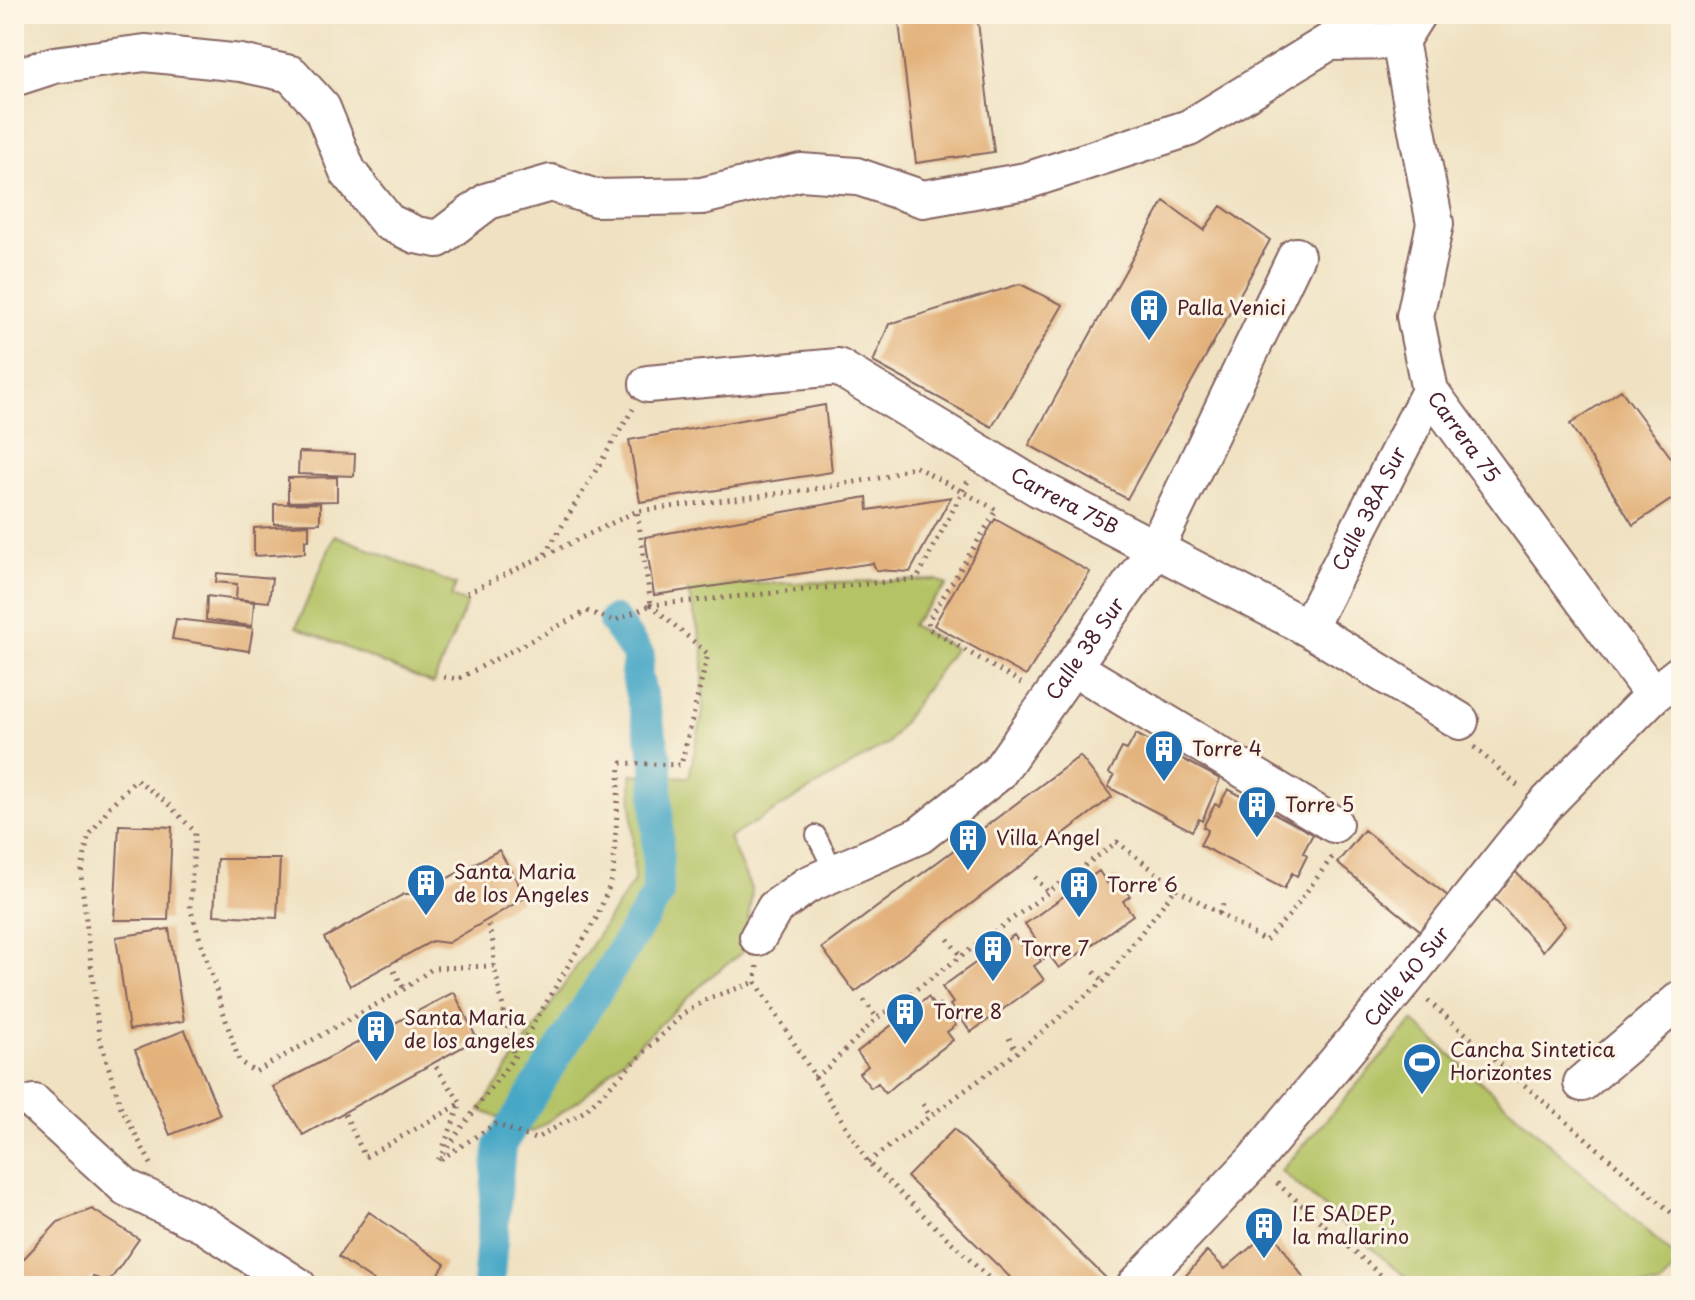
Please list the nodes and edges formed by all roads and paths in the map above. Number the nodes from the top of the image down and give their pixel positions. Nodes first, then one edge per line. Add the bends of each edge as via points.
1 (1408, 28) edge
2 (14, 78) edge
3 (1296, 256) dead end
4 (648, 384) joint
5 (1430, 391) junction
6 (985, 455) junction
7 (963, 489) junction
8 (637, 511) junction
9 (1156, 548) junction
10 (544, 555) junction
11 (467, 593) dead end
12 (651, 605) junction
13 (1308, 628) junction
14 (1073, 667) junction
15 (1681, 673) edge
16 (444, 677) dead end
17 (1031, 689) dead end
18 (1653, 695) junction
19 (1460, 721) joint
20 (1543, 807) junction
21 (1334, 824) joint
22 (816, 835) dead end
23 (1136, 847) dead end
24 (1134, 854) junction
25 (835, 873) junction
26 (1035, 877) dead end
27 (1176, 888) junction
28 (1048, 892) junction
29 (1225, 900) dead end
30 (1219, 913) junction
31 (488, 925) dead end
32 (758, 937) dead end
33 (948, 939) dead end
34 (962, 958) junction
35 (494, 966) junction
36 (394, 971) dead end
37 (1094, 972) dead end
38 (1104, 981) junction
39 (1404, 981) junction
40 (404, 989) junction
41 (1681, 999) edge
42 (864, 1000) dead end
43 (877, 1018) junction
44 (1009, 1038) dead end
45 (1017, 1052) junction
46 (514, 1057) junction
47 (436, 1067) dead end
48 (814, 1077) junction
49 (1582, 1083) dead end
50 (34, 1103) dead end
51 (461, 1103) junction
52 (923, 1104) dead end
53 (345, 1114) dead end
54 (930, 1117) junction
55 (438, 1160) junction
56 (868, 1162) junction
57 (1253, 1162) junction
58 (152, 1165) dead end
59 (1681, 1221) edge
60 (298, 1286) edge
61 (997, 1286) edge
62 (1135, 1286) edge
63 (1393, 1286) edge

1 - 2 street via 1329,42 1189,128 1026,181 923,199 856,176 801,172 702,196 596,198 551,183 488,201 438,239 388,222 348,172 322,108 291,74 145,53 54,65
1 - 5 street, Carrera 75 via 1435,224 1415,316
3 - 9 street, Calle 38 Sur
4 - 6 street, Carrera 75B via 838,367
4 - 10 path
5 - 13 street, Calle 38A Sur
5 - 18 street, Carrera 75
6 - 7 path
6 - 9 street, Carrera 75B
7 - 8 path via 914,466 885,477 808,490
7 - 12 path via 917,579
7 - 17 path via 997,510 928,621 929,629
8 - 10 path
8 - 12 path
9 - 13 street, Carrera 75B
9 - 14 street, Calle 38 Sur
10 - 11 path
12 - 16 path via 614,621 587,611 458,679
12 - 46 path via 708,654 681,765 622,763 613,877 597,917
13 - 19 street, Carrera 75B
14 - 21 street
14 - 25 street, Calle 38 Sur via 998,773 920,835
15 - 18 street, Calle 40 Sur
18 - 20 street, Calle 40 Sur
19 - 20 path via 1472,745
20 - 39 street, Calle 40 Sur
21 - 30 path via 1349,835 1265,941
22 - 25 lane
23 - 24 path
24 - 27 path
24 - 28 path via 1117,842
25 - 32 street, Calle 38 Sur via 775,908
26 - 28 path
27 - 30 path
27 - 38 path
28 - 34 path
29 - 30 path
31 - 35 path
33 - 34 path
34 - 43 path
35 - 40 path via 433,968
35 - 46 path
36 - 40 path
37 - 38 path
38 - 45 path
39 - 57 street, Calle 40 Sur
39 - 59 path
40 - 58 path via 255,1072 239,1061 190,908 195,832 136,779 88,837 81,875 99,1036 121,1107
41 - 49 street
42 - 43 path
43 - 48 path
44 - 45 path
45 - 54 path
46 - 55 path
47 - 51 path
48 - 55 path via 756,982 709,998 683,1014 585,1111 535,1139 495,1124
48 - 56 path
50 - 60 street via 127,1188 204,1225
51 - 53 path via 365,1157
51 - 55 path
52 - 54 path
54 - 56 path
56 - 61 path
57 - 62 street, Calle 40 Sur
57 - 63 path

